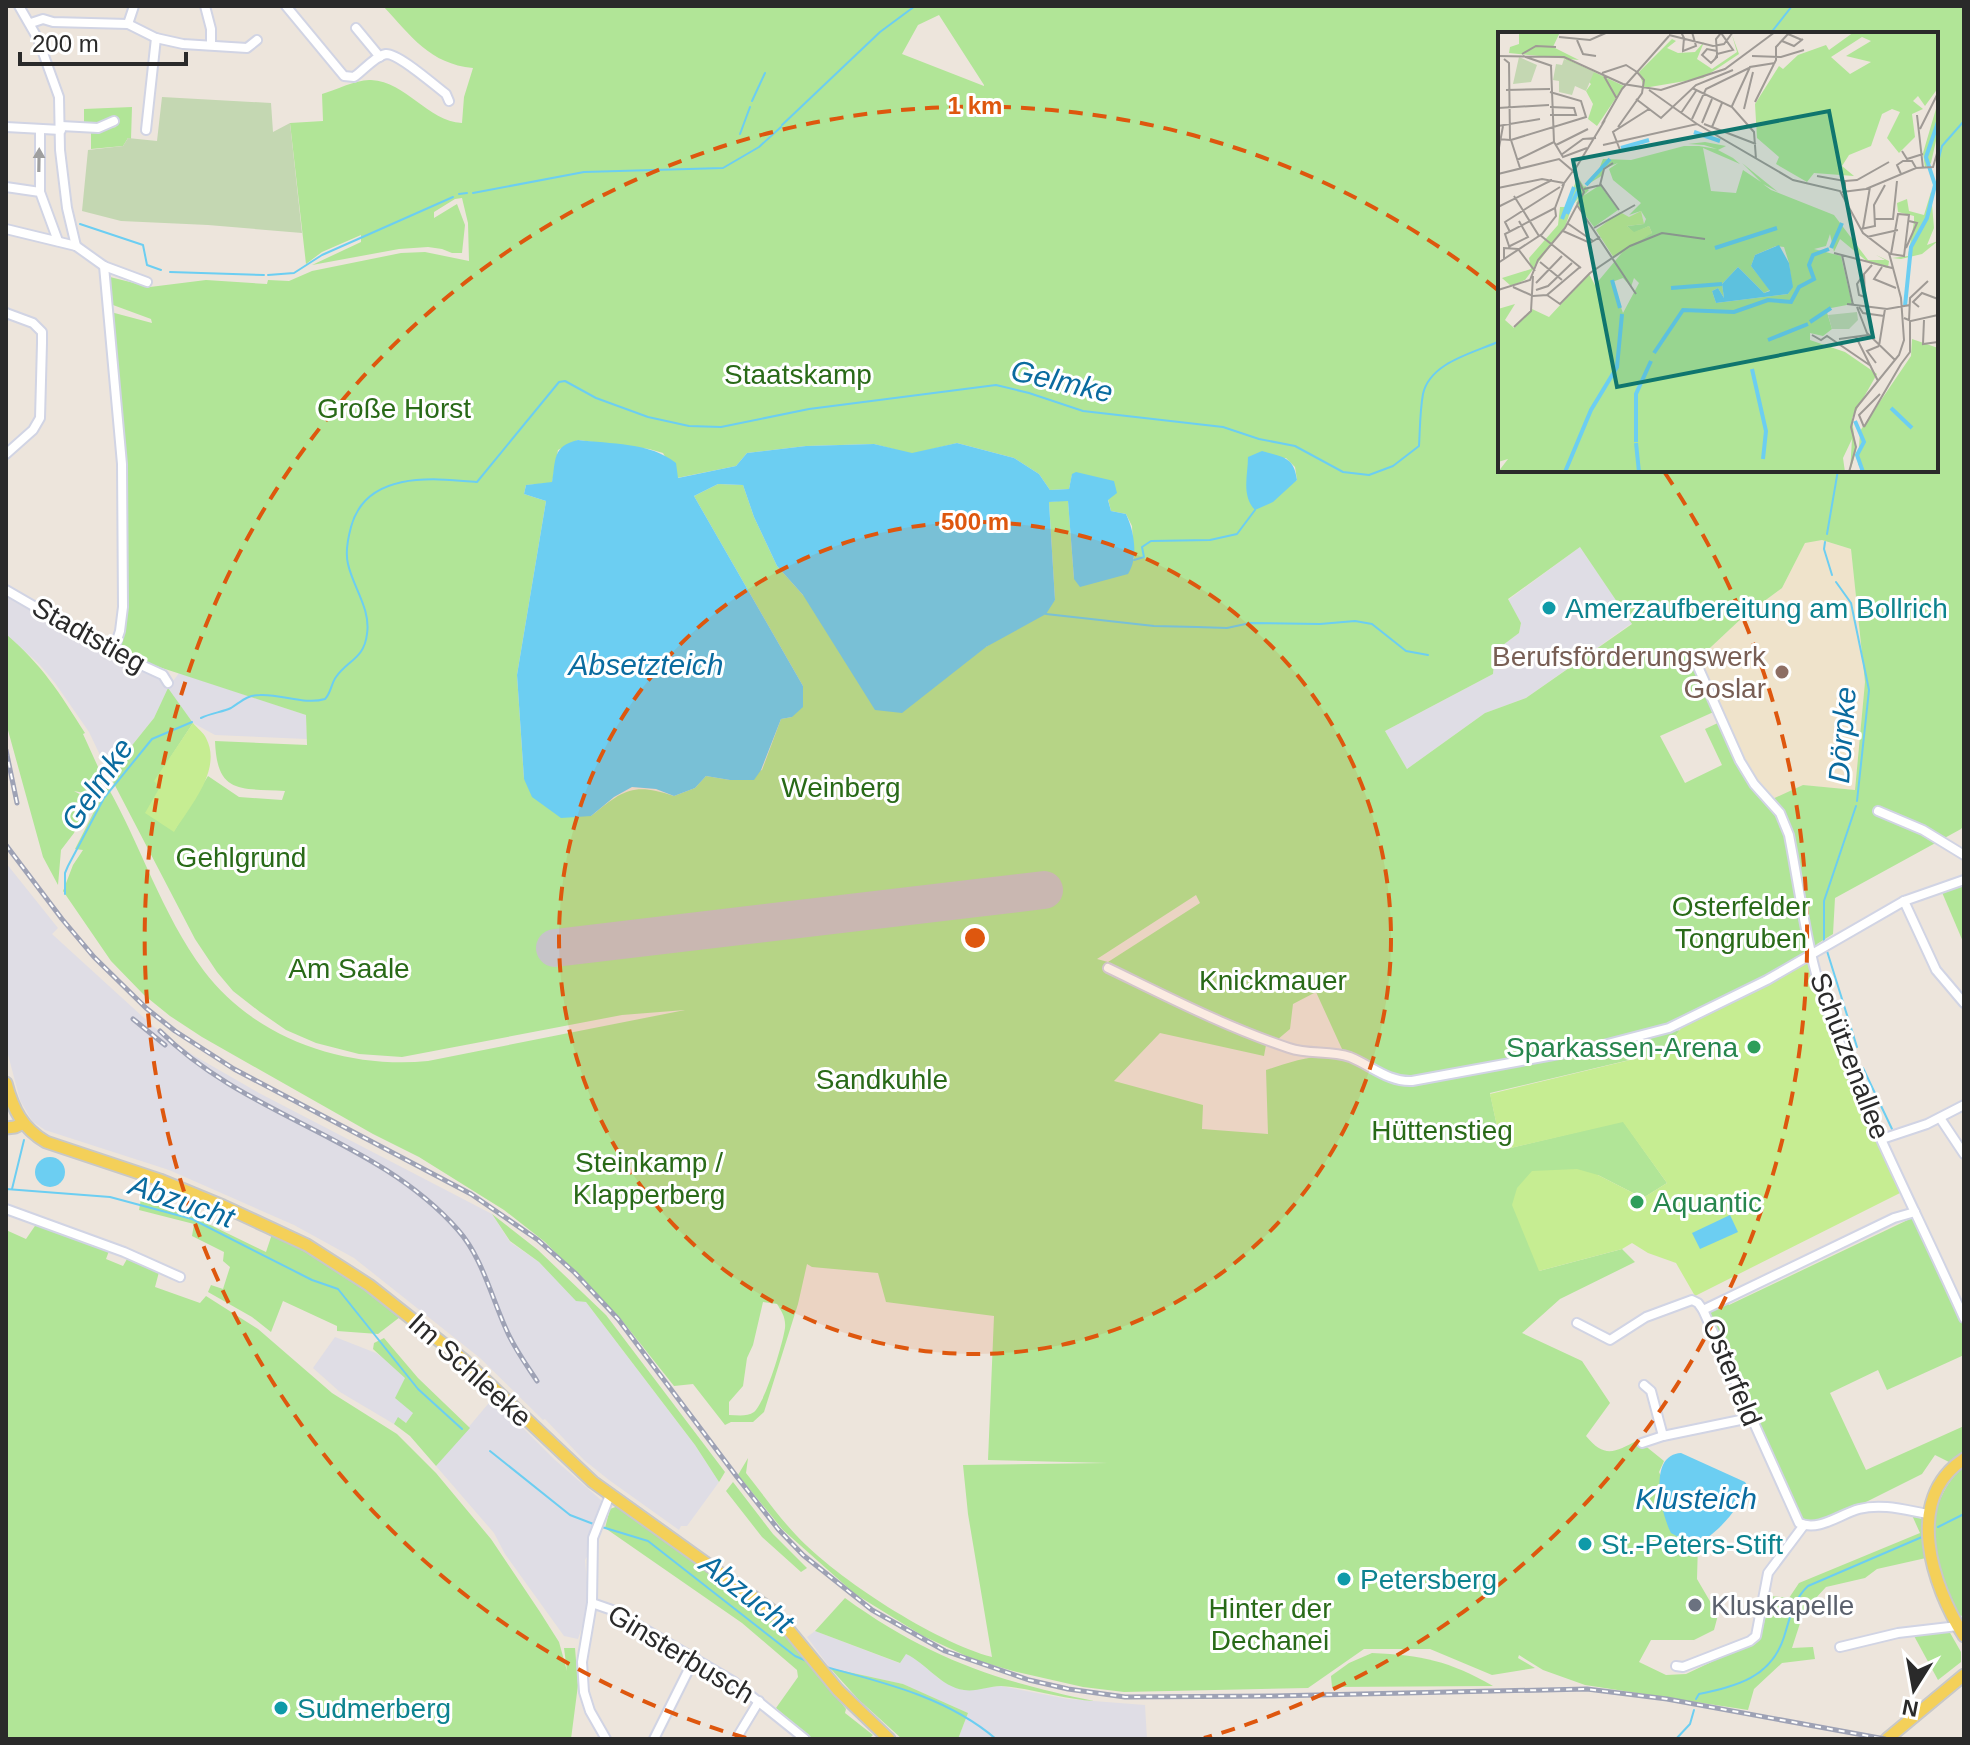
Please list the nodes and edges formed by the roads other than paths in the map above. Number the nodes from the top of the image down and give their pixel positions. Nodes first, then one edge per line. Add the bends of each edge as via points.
1 (19, 6) edge
2 (134, 6) edge
3 (205, 6) edge
4 (286, 6) edge
5 (31, 23) junction
6 (128, 24) junction
7 (356, 28) dead end
8 (156, 38) junction
9 (257, 40) dead end
10 (211, 45) junction
11 (380, 57) junction
12 (449, 101) dead end
13 (114, 121) dead end
14 (6, 127) edge
15 (61, 128) junction
16 (40, 129) junction
17 (146, 130) dead end
18 (6, 187) edge
19 (40, 192) junction
20 (6, 229) edge
21 (58, 241) junction
22 (76, 246) junction
23 (104, 266) junction
24 (147, 282) dead end
25 (6, 313) edge
26 (6, 454) edge
27 (6, 590) edge
28 (113, 652) junction
29 (1695, 660) dead end
30 (168, 683) dead end
31 (1878, 811) dead end
32 (1964, 855) edge
33 (1964, 880) edge
34 (1904, 901) junction
35 (1812, 955) junction
36 (1108, 968) dead end
37 (1964, 1003) edge
38 (6, 1083) edge
39 (1964, 1105) edge
40 (1940, 1118) junction
41 (23, 1123) junction
42 (6, 1128) edge
43 (1882, 1139) junction
44 (1964, 1154) edge
45 (6, 1209) edge
46 (1915, 1212) junction
47 (180, 1277) dead end
48 (1703, 1310) junction
49 (1964, 1318) edge
50 (1577, 1323) dead end
51 (1644, 1385) dead end
52 (1750, 1418) junction
53 (1663, 1436) junction
54 (1642, 1443) dead end
55 (1964, 1461) edge
56 (610, 1495) junction
57 (1929, 1511) junction
58 (1804, 1525) junction
59 (592, 1603) junction
60 (1961, 1631) edge
61 (1840, 1647) dead end
62 (695, 1657) junction
63 (1676, 1666) dead end
64 (1964, 1677) edge
65 (759, 1701) junction
66 (606, 1739) edge
67 (654, 1739) edge
68 (736, 1739) edge
69 (805, 1739) edge
70 (889, 1739) edge
71 (1890, 1739) edge

1 - 5 street
2 - 6 street
3 - 10 street
4 - 11 street via 340,74 354,77
5 - 6 street via 43,19
5 - 15 street via 57,90
6 - 8 street
7 - 11 street
8 - 10 street
8 - 17 street
9 - 10 street via 247,48
11 - 12 street via 398,58
13 - 15 street via 98,128
14 - 16 street
15 - 16 street
15 - 22 street via 67,208
19 -> 16 street
18 - 19 street
19 - 21 street
20 - 21 street
21 - 22 street
22 - 23 street
23 - 24 street
23 - 28 street via 122,464 123,607
25 - 26 street via 42,332 40,418
27 - 28 street, Stadtstieg
28 - 30 street, Stadtstieg via 163,675
29 - 35 street, Schützenallee via 1740,761 1783,819
31 - 32 street
33 - 34 street
34 - 35 street
34 - 37 street via 1936,970
35 - 36 street via 1669,1028 1592,1048 1412,1081 1391,1078 1346,1056 1302,1052 1273,1042 1201,1015
35 - 43 street, Schützenallee via 1826,1005
38 - 41 main road
39 - 40 street
40 - 43 street
40 - 44 street
41 - 42 main road
41 - 56 main road, Im Schleeke via 46,1142 223,1206 349,1270 448,1346
43 - 46 street, Schützenallee
45 - 47 street
46 - 48 street, Osterfeld
46 - 49 street, Schützenallee
48 - 50 street via 1692,1300 1646,1317 1610,1340
48 - 52 street, Osterfeld
51 - 53 street via 1651,1391
52 - 53 street
52 - 58 street, Osterfeld
53 - 54 street
55 - 57 main road via 1942,1481
56 - 59 street via 594,1531
56 - 70 main road, Im Schleeke via 774,1612 848,1700
57 - 58 street via 1872,1506
57 - 60 main road via 1930,1549
58 - 63 street via 1768,1573 1756,1636
59 - 62 street, Ginsterbusch
59 - 66 street via 582,1662 584,1692
60 - 61 street via 1890,1634
62 - 65 street, Ginsterbusch
62 - 67 street
64 - 71 main road
65 - 68 street
65 - 69 street, Ginsterbusch

